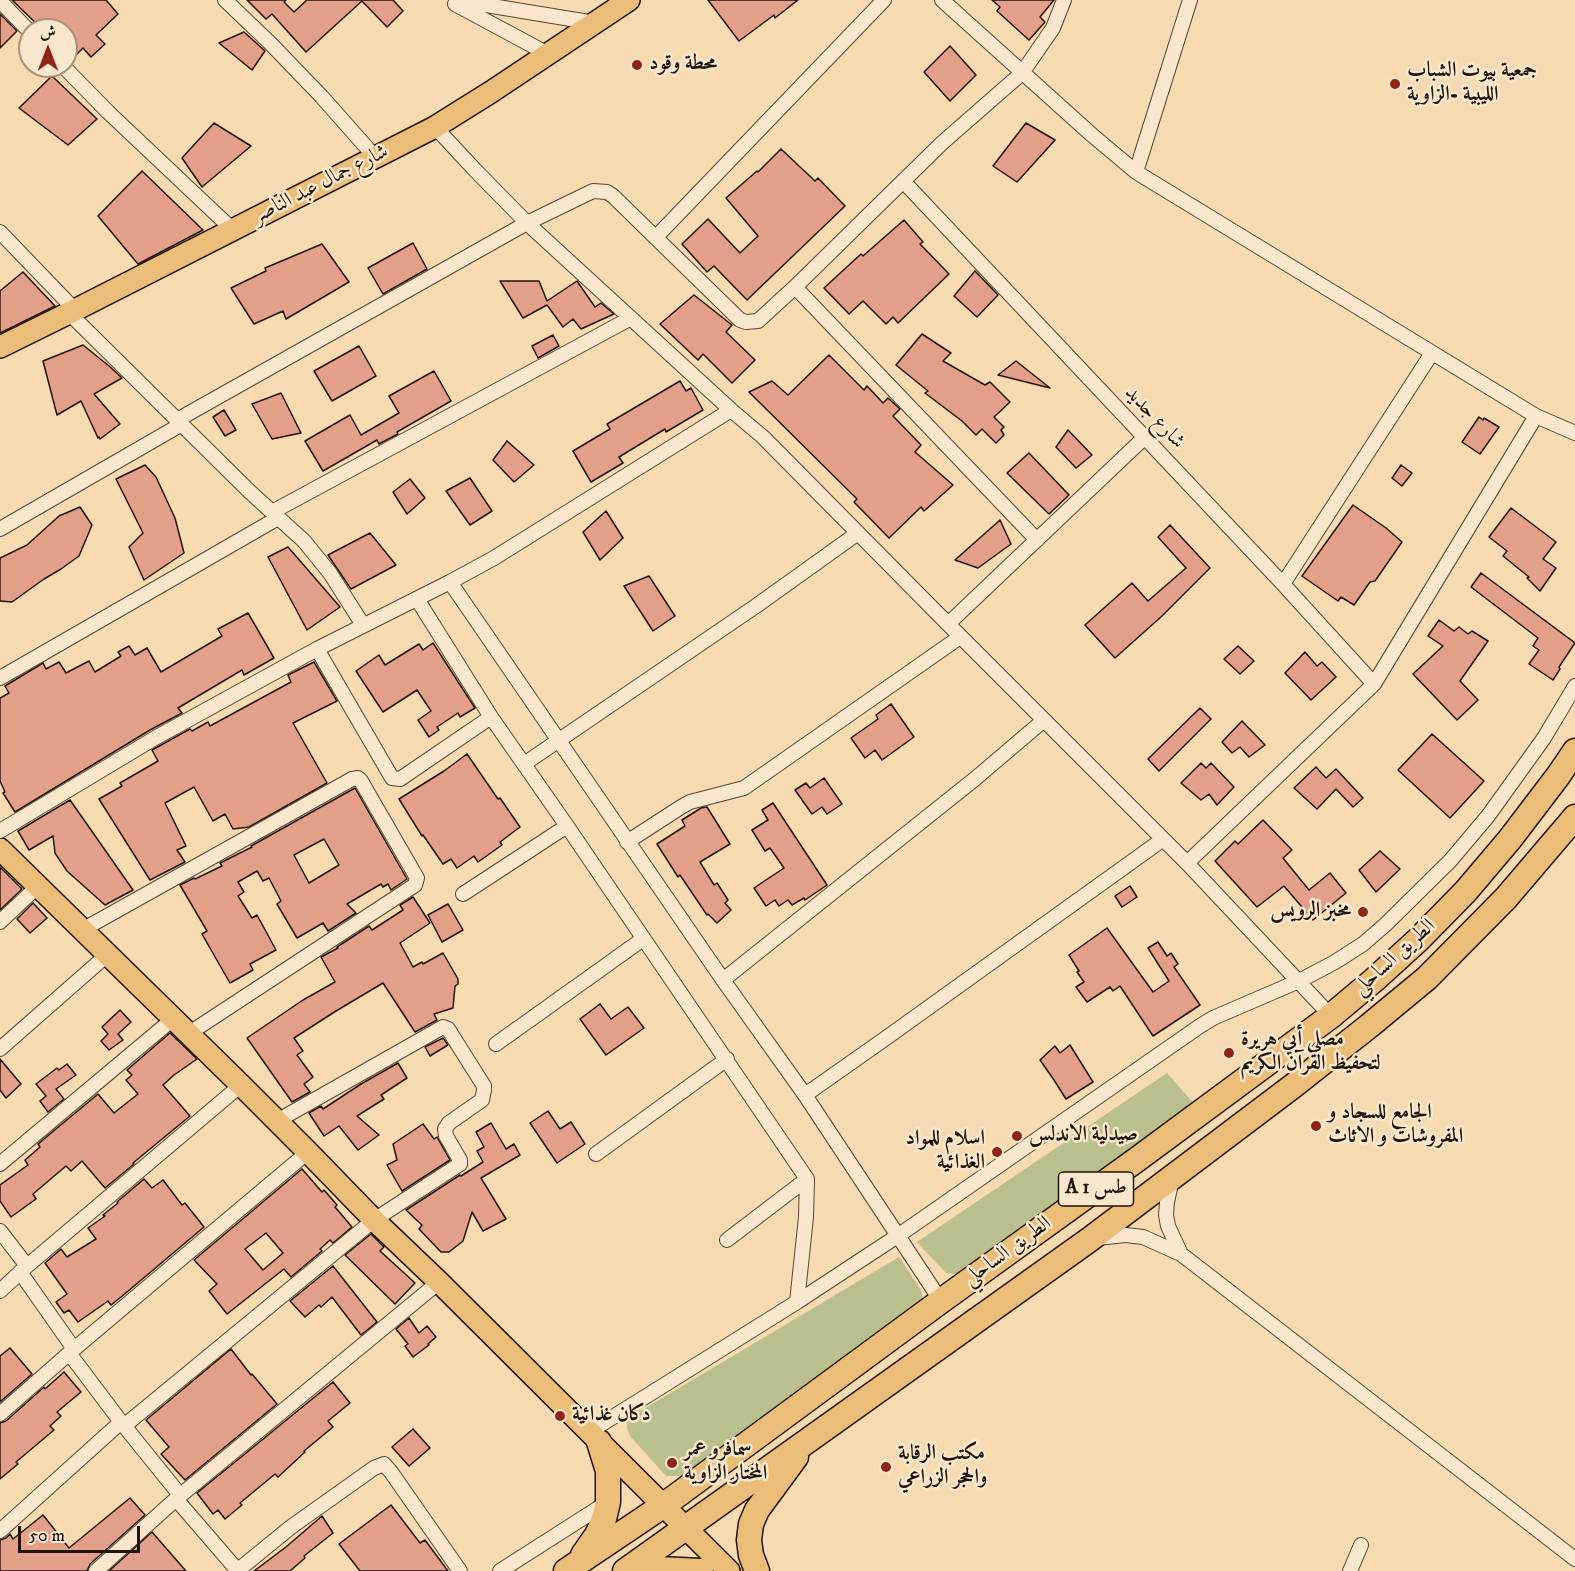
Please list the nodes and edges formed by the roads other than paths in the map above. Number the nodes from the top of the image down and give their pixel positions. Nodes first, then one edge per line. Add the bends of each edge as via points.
1 (225, 0) edge
2 (448, 0) edge
3 (456, 0) edge
4 (629, 0) edge
5 (884, 0) edge
6 (942, 0) edge
7 (1064, 0) edge
8 (1190, 0) edge
9 (0, 1) edge
10 (18, 20) edge
11 (595, 23) junction
12 (548, 54) junction
13 (1022, 73) junction
14 (75, 78) edge
15 (435, 127) junction
16 (375, 157) junction
17 (1136, 172) junction
18 (903, 181) junction
19 (527, 223) junction
20 (233, 230) junction
21 (0, 232) edge
22 (656, 237) junction
23 (795, 287) junction
24 (72, 312) junction
25 (631, 318) junction
26 (0, 347) edge
27 (1432, 353) junction
28 (731, 410) junction
29 (1536, 416) junction
30 (179, 422) junction
31 (1575, 433) edge
32 (1144, 438) junction
33 (275, 515) junction
34 (0, 529) edge
35 (858, 532) junction
36 (1037, 540) junction
37 (450, 582) junction
38 (1283, 584) junction
39 (417, 599) junction
40 (948, 624) junction
41 (363, 625) junction
42 (960, 637) junction
43 (317, 649) junction
44 (0, 678) edge
45 (1374, 684) junction
46 (1575, 686) edge
47 (491, 717) junction
48 (1044, 720) junction
49 (558, 741) junction
50 (1575, 751) edge
51 (524, 764) junction
52 (1575, 817) edge
53 (567, 826) junction
54 (0, 831) edge
55 (1162, 840) junction
56 (627, 842) junction
57 (0, 849) edge
58 (1187, 863) junction
59 (38, 886) junction
60 (463, 894) dead end
61 (0, 922) edge
62 (82, 930) junction
63 (643, 939) junction
64 (107, 955) junction
65 (723, 980) junction
66 (1299, 981) junction
67 (1330, 1016) junction
68 (173, 1019) junction
69 (188, 1034) junction
70 (496, 1044) dead end
71 (0, 1049) edge
72 (727, 1059) junction
73 (241, 1085) junction
74 (805, 1095) junction
75 (277, 1121) junction
76 (308, 1152) junction
77 (596, 1154) dead end
78 (0, 1164) edge
79 (1173, 1178) junction
80 (807, 1179) junction
81 (374, 1220) junction
82 (0, 1231) edge
83 (899, 1235) junction
84 (727, 1240) dead end
85 (1089, 1240) junction
86 (1181, 1254) junction
87 (23, 1269) junction
88 (439, 1282) junction
89 (0, 1291) edge
90 (941, 1301) junction
91 (797, 1302) junction
92 (72, 1351) junction
93 (0, 1414) edge
94 (122, 1424) junction
95 (594, 1437) junction
96 (810, 1438) junction
97 (178, 1497) junction
98 (608, 1502) junction
99 (664, 1505) junction
100 (687, 1527) junction
101 (0, 1530) edge
102 (1361, 1545) dead end
103 (1575, 1558) edge
104 (571, 1568) edge
105 (96, 1571) edge
106 (238, 1571) edge
107 (460, 1571) edge
108 (500, 1571) edge
109 (625, 1571) edge
110 (640, 1571) edge
111 (701, 1571) edge
112 (729, 1571) edge
113 (757, 1571) edge
114 (1350, 1571) edge

1 - 16 street via 322,97
2 - 12 street
3 - 11 street
4 - 11 main road, شارع جمال عبد الناصر
5 - 22 street
6 - 13 street
7 - 13 street via 1053,28
8 - 17 street
9 - 10 street
11 - 12 main road, شارع جمال عبد الناصر
12 - 15 main road, شارع جمال عبد الناصر
13 - 17 street
13 - 18 street
14 - 20 street
15 - 16 main road, شارع جمال عبد الناصر
15 - 19 street
16 - 20 main road, شارع جمال عبد الناصر
17 - 27 street
18 - 23 street
18 - 32 street, شارع جديد
19 - 22 street via 600,190 613,196
19 - 25 street
19 - 30 street
20 - 24 main road, شارع جمال عبد الناصر
21 - 24 street
22 - 23 street via 746,322 758,321
23 - 36 street
24 - 26 main road, شارع جمال عبد الناصر
24 - 30 street
25 - 28 street
25 - 33 street
27 - 29 street
27 - 38 street
28 - 35 street
28 - 37 street
29 - 31 street
29 - 45 street
30 - 33 street
30 - 34 street
32 - 36 street
32 - 38 street, شارع جديد
33 - 41 street via 318,557
33 - 44 street
35 - 40 street
35 - 49 street
36 - 40 street
37 - 39 street
37 - 49 street
38 - 45 street, شارع جديد
39 - 41 street
39 - 47 street
40 - 42 street
41 - 43 street
42 - 48 street
42 - 56 street via 744,788 690,802
43 - 47 street via 392,778 400,779
43 - 54 street via 155,738
45 - 58 street
46 - 66 street via 1544,738 1450,861 1363,944
47 - 51 street
48 - 55 street
48 - 65 street
49 - 51 street
49 - 56 street
50 - 67 highway, الطريق الساحلي / A 1 طس via 1466,891 1418,940
51 - 53 street
52 - 79 highway, الطريق الساحلي / A 1 طس via 1506,898 1427,978
53 - 60 street
53 - 63 street
55 - 58 street
55 - 74 street
56 - 65 street
57 - 59 main road
58 - 66 street
59 - 61 street
59 - 62 main road
62 - 64 main road
62 - 69 street via 358,778 417,878 415,885
63 - 70 street
63 - 72 street
64 - 68 main road
64 - 71 street
65 - 74 street
66 - 67 street
66 - 83 street via 1200,1026
67 - 90 highway, الطريق الساحلي / A 1 طس
68 - 69 main road
68 - 78 street
69 - 73 main road
72 - 77 street
72 - 80 street
73 - 75 main road
73 - 87 street
74 - 83 street
75 - 76 main road
75 - 81 street via 447,1028 484,1086 482,1100 445,1129 460,1163
76 - 81 main road
76 - 92 street
79 - 85 highway, الطريق الساحلي / A 1 طس
79 - 86 street via 1166,1215
80 - 84 street
80 - 91 street
81 - 88 main road
81 - 94 street
82 - 87 street
83 - 90 street
83 - 91 street
85 - 86 street via 1143,1237
85 - 96 highway, الطريق الساحلي / A 1 طس
86 - 103 street
87 - 89 street
87 - 92 street
88 - 95 main road
88 - 97 street
90 - 99 highway, الطريق الساحلي / A 1 طس
91 - 95 street
92 - 93 street
92 - 94 street
94 - 97 street
94 - 101 street
95 - 98 highway via 608,1471
95 - 99 main road
96 - 100 highway, الطريق الساحلي / A 1 طس
96 - 113 highway via 751,1524 749,1540
97 - 105 street
97 - 106 street
98 - 104 highway via 597,1535
98 - 108 street
99 - 100 main road
99 - 104 highway, الطريق الساحلي / A 1 طس
100 - 109 highway, الطريق الساحلي / A 1 طس
100 - 112 main road
102 - 114 street
106 - 107 street via 291,1527 384,1464
110 - 111 highway

